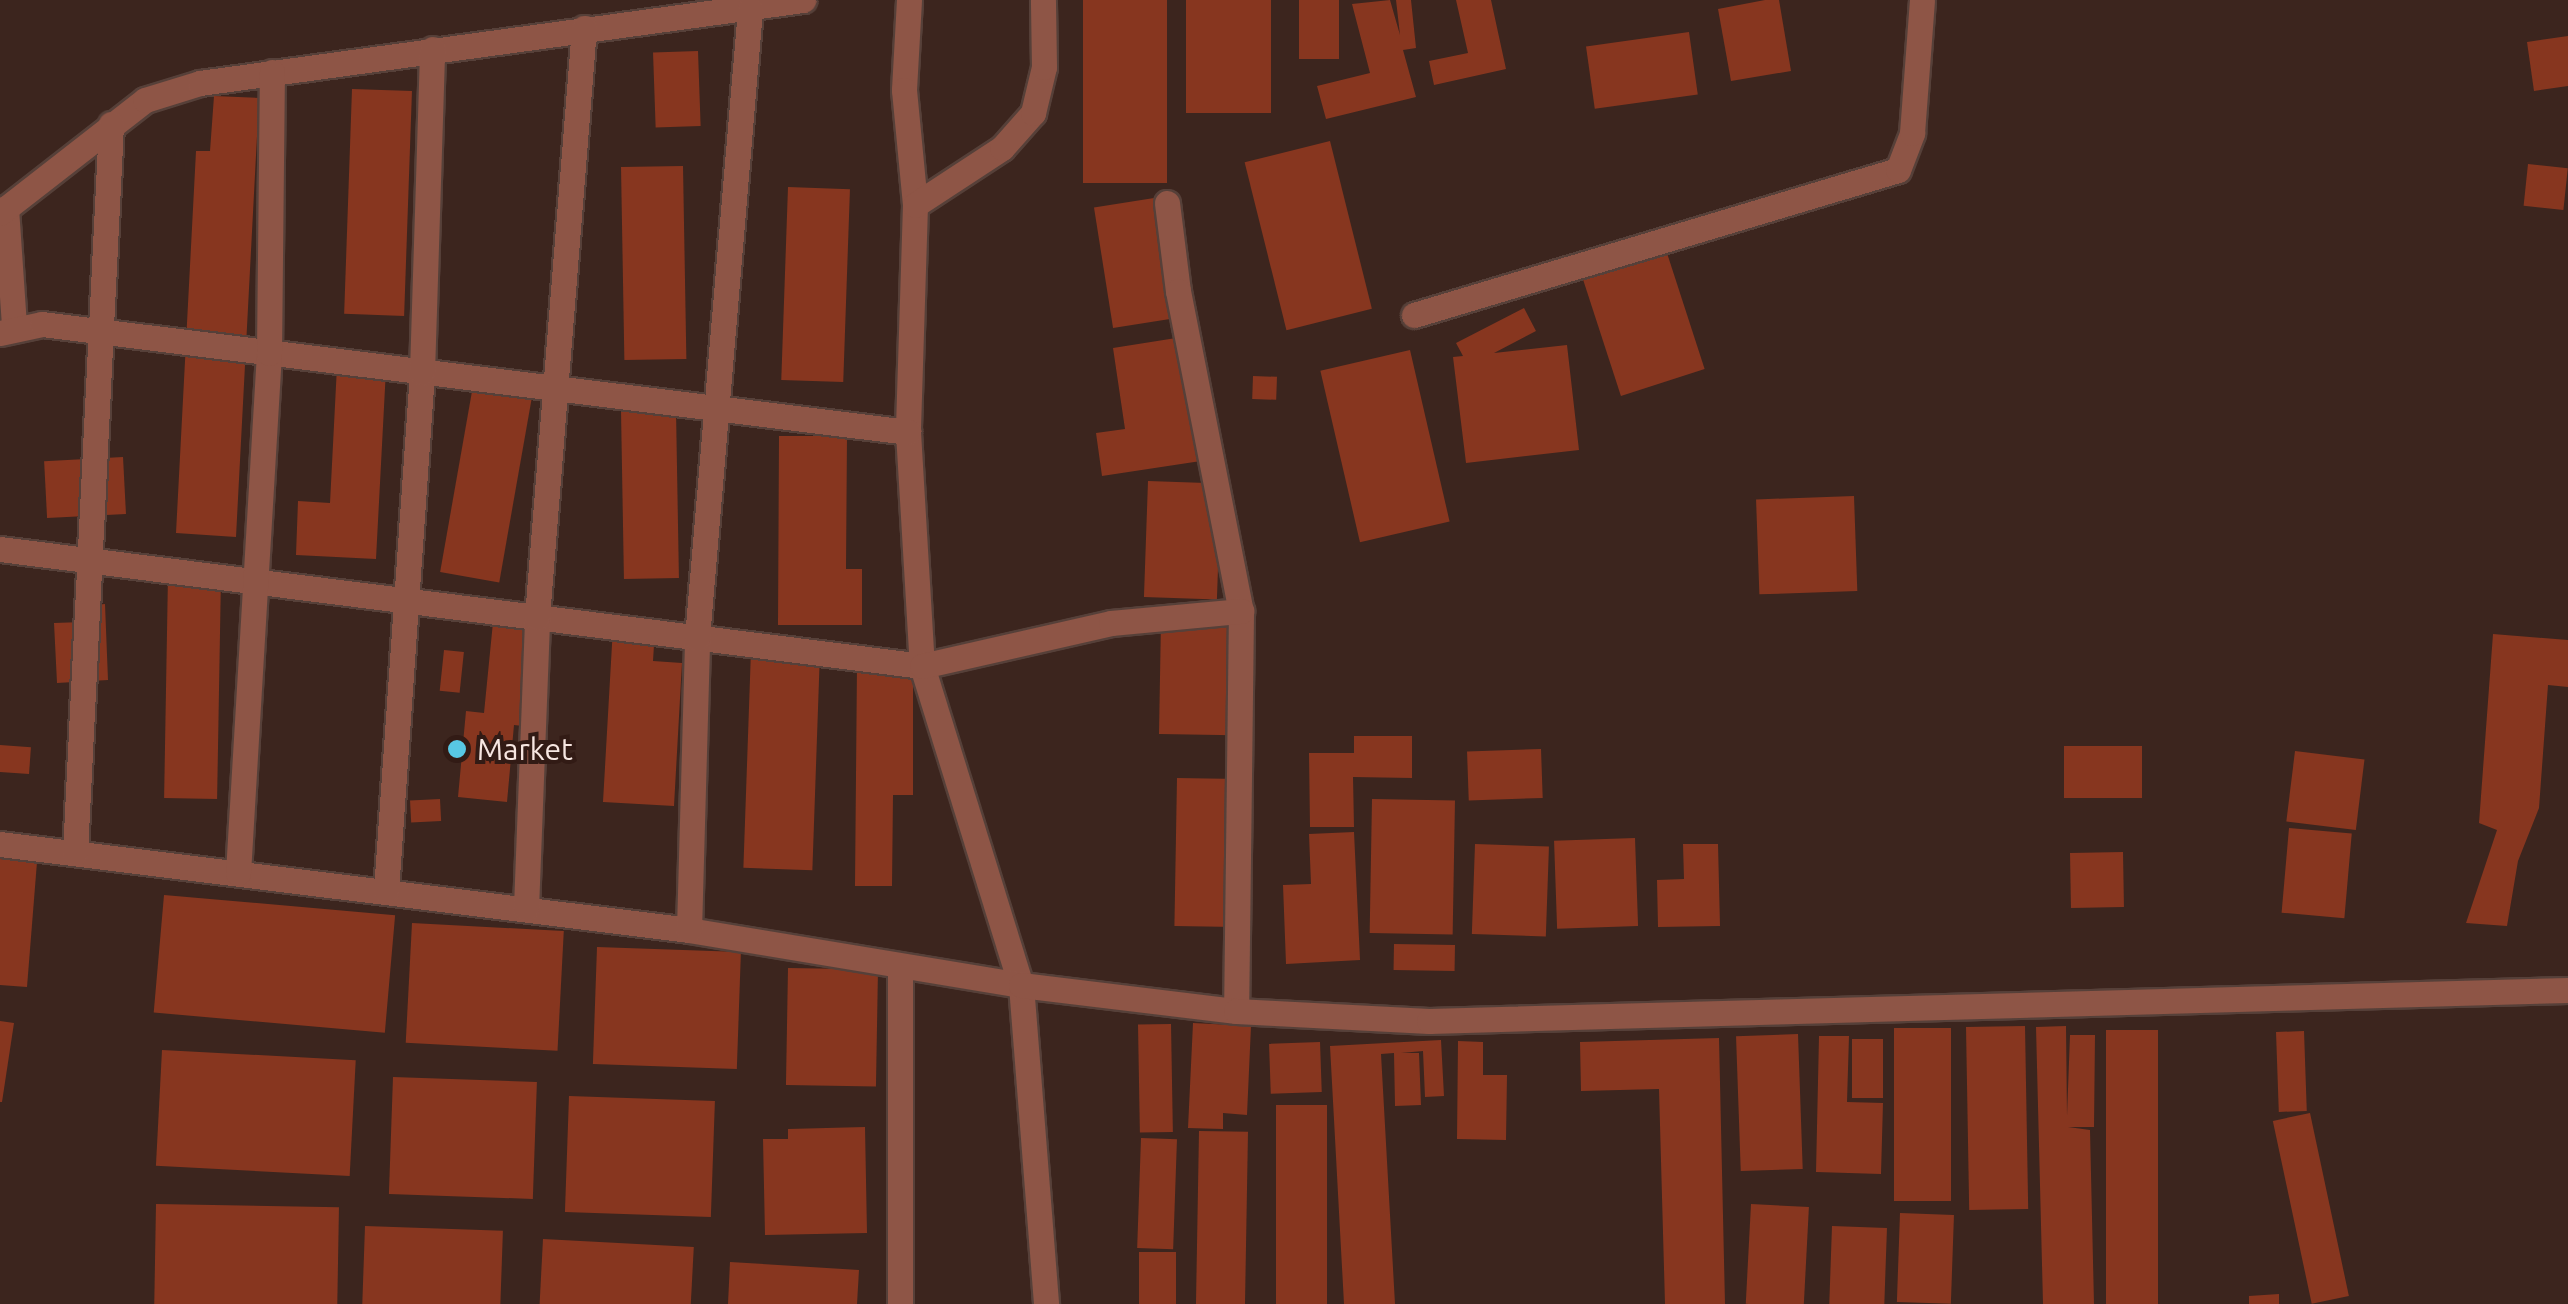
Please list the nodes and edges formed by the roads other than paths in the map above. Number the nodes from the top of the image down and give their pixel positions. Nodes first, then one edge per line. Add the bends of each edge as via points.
1 (803, 0) edge
2 (910, 0) edge
3 (1043, 0) edge
4 (1922, 0) edge
5 (750, 9) junction
6 (584, 28) junction
7 (432, 50) junction
8 (272, 72) junction
9 (111, 124) junction
10 (1167, 203) dead end
11 (915, 204) junction
12 (3, 211) edge
13 (1414, 315) dead end
14 (7, 330) edge
15 (104, 332) junction
16 (269, 353) junction
17 (422, 372) junction
18 (557, 388) junction
19 (716, 408) junction
20 (908, 432) junction
21 (0, 549) edge
22 (87, 560) junction
23 (257, 582) junction
24 (408, 601) junction
25 (1241, 611) junction
26 (537, 617) junction
27 (697, 638) junction
28 (922, 666) junction
29 (0, 844) edge
30 (75, 853) junction
31 (238, 873) junction
32 (386, 891) junction
33 (526, 908) junction
34 (689, 930) junction
35 (900, 966) junction
36 (1021, 986) junction
37 (2568, 990) edge
38 (1236, 1011) junction
39 (900, 1304) edge
40 (1046, 1304) edge

1 - 5 street
2 - 11 street via 904,90
3 - 11 street via 1044,67 1033,113 1002,148
4 - 13 street via 1912,133 1898,170
5 - 6 street
5 - 19 street
6 - 7 street
6 - 18 street
7 - 8 street
7 - 17 street
8 - 9 street via 145,100
8 - 16 street
9 - 12 street
9 - 15 street
10 - 25 street
11 - 20 street
12 - 14 street
14 - 15 street
15 - 16 street
15 - 22 street
16 - 17 street
16 - 23 street
17 - 18 street
17 - 24 street
18 - 19 street
18 - 26 street
19 - 20 street
19 - 27 street
20 - 28 street
21 - 22 street
22 - 23 street
22 - 30 street
23 - 24 street
23 - 31 street
24 - 26 street
24 - 32 street
25 - 28 street via 1111,623
25 - 38 street
26 - 27 street
26 - 33 street
27 - 28 street
27 - 34 street
28 - 36 street
29 - 30 street
30 - 31 street
31 - 32 street
32 - 33 street
33 - 34 street
34 - 35 street
35 - 36 street
35 - 39 street
36 - 38 street
36 - 40 street
37 - 38 street via 1429,1022

